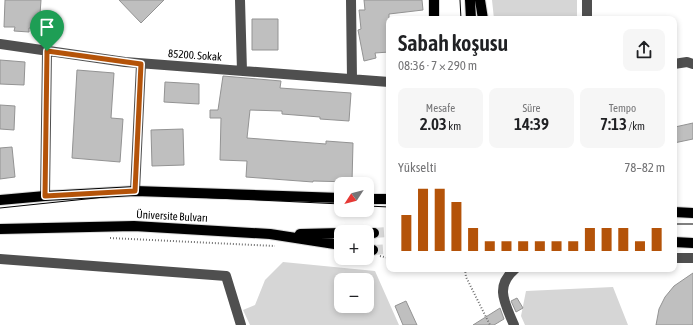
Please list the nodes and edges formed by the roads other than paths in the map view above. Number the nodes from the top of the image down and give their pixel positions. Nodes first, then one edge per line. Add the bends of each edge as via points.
1 (240, 0) edge
2 (351, 0) edge
3 (434, 0) edge
4 (470, 0) edge
5 (480, 0) edge
6 (587, 0) edge
7 (434, 16) edge
8 (471, 16) edge
9 (483, 16) edge
10 (587, 16) edge
11 (0, 44) edge
12 (47, 51) junction
13 (141, 64) junction
14 (677, 64) edge
15 (693, 64) edge
16 (242, 71) junction
17 (352, 79) junction
18 (386, 82) edge
19 (135, 191) junction
20 (45, 196) junction
21 (334, 198) edge
22 (374, 199) edge
23 (386, 199) edge
24 (0, 200) edge
25 (677, 212) edge
26 (693, 213) edge
27 (0, 229) edge
28 (334, 233) edge
29 (270, 234) junction
30 (677, 242) edge
31 (693, 243) edge
32 (334, 244) edge
33 (677, 258) edge
34 (693, 258) edge
35 (0, 259) edge
36 (512, 272) edge
37 (241, 325) edge
38 (514, 325) edge

1 - 16 street
2 - 17 street
3 - 7 main road
4 - 8 main road
5 - 9 main road
6 - 10 street
11 - 12 street, 85200. Sokak
12 - 13 street, 85200. Sokak
12 - 20 street
13 - 16 street, 85200. Sokak
13 - 19 street
14 - 15 street
16 - 17 street, 85200. Sokak
17 - 18 street, 85200. Sokak
19 - 20 main road, Üniversite Bulvarı
19 - 21 main road, Üniversite Bulvarı
20 - 24 main road, Üniversite Bulvarı
22 - 23 main road
25 - 26 main road
27 - 29 main road, Üniversite Bulvarı via 134,226
28 - 29 main road
29 - 32 main road, Üniversite Bulvarı
30 - 31 main road
33 - 34 street
35 - 37 street via 226,276
36 - 38 street via 504,280 502,289 505,306

